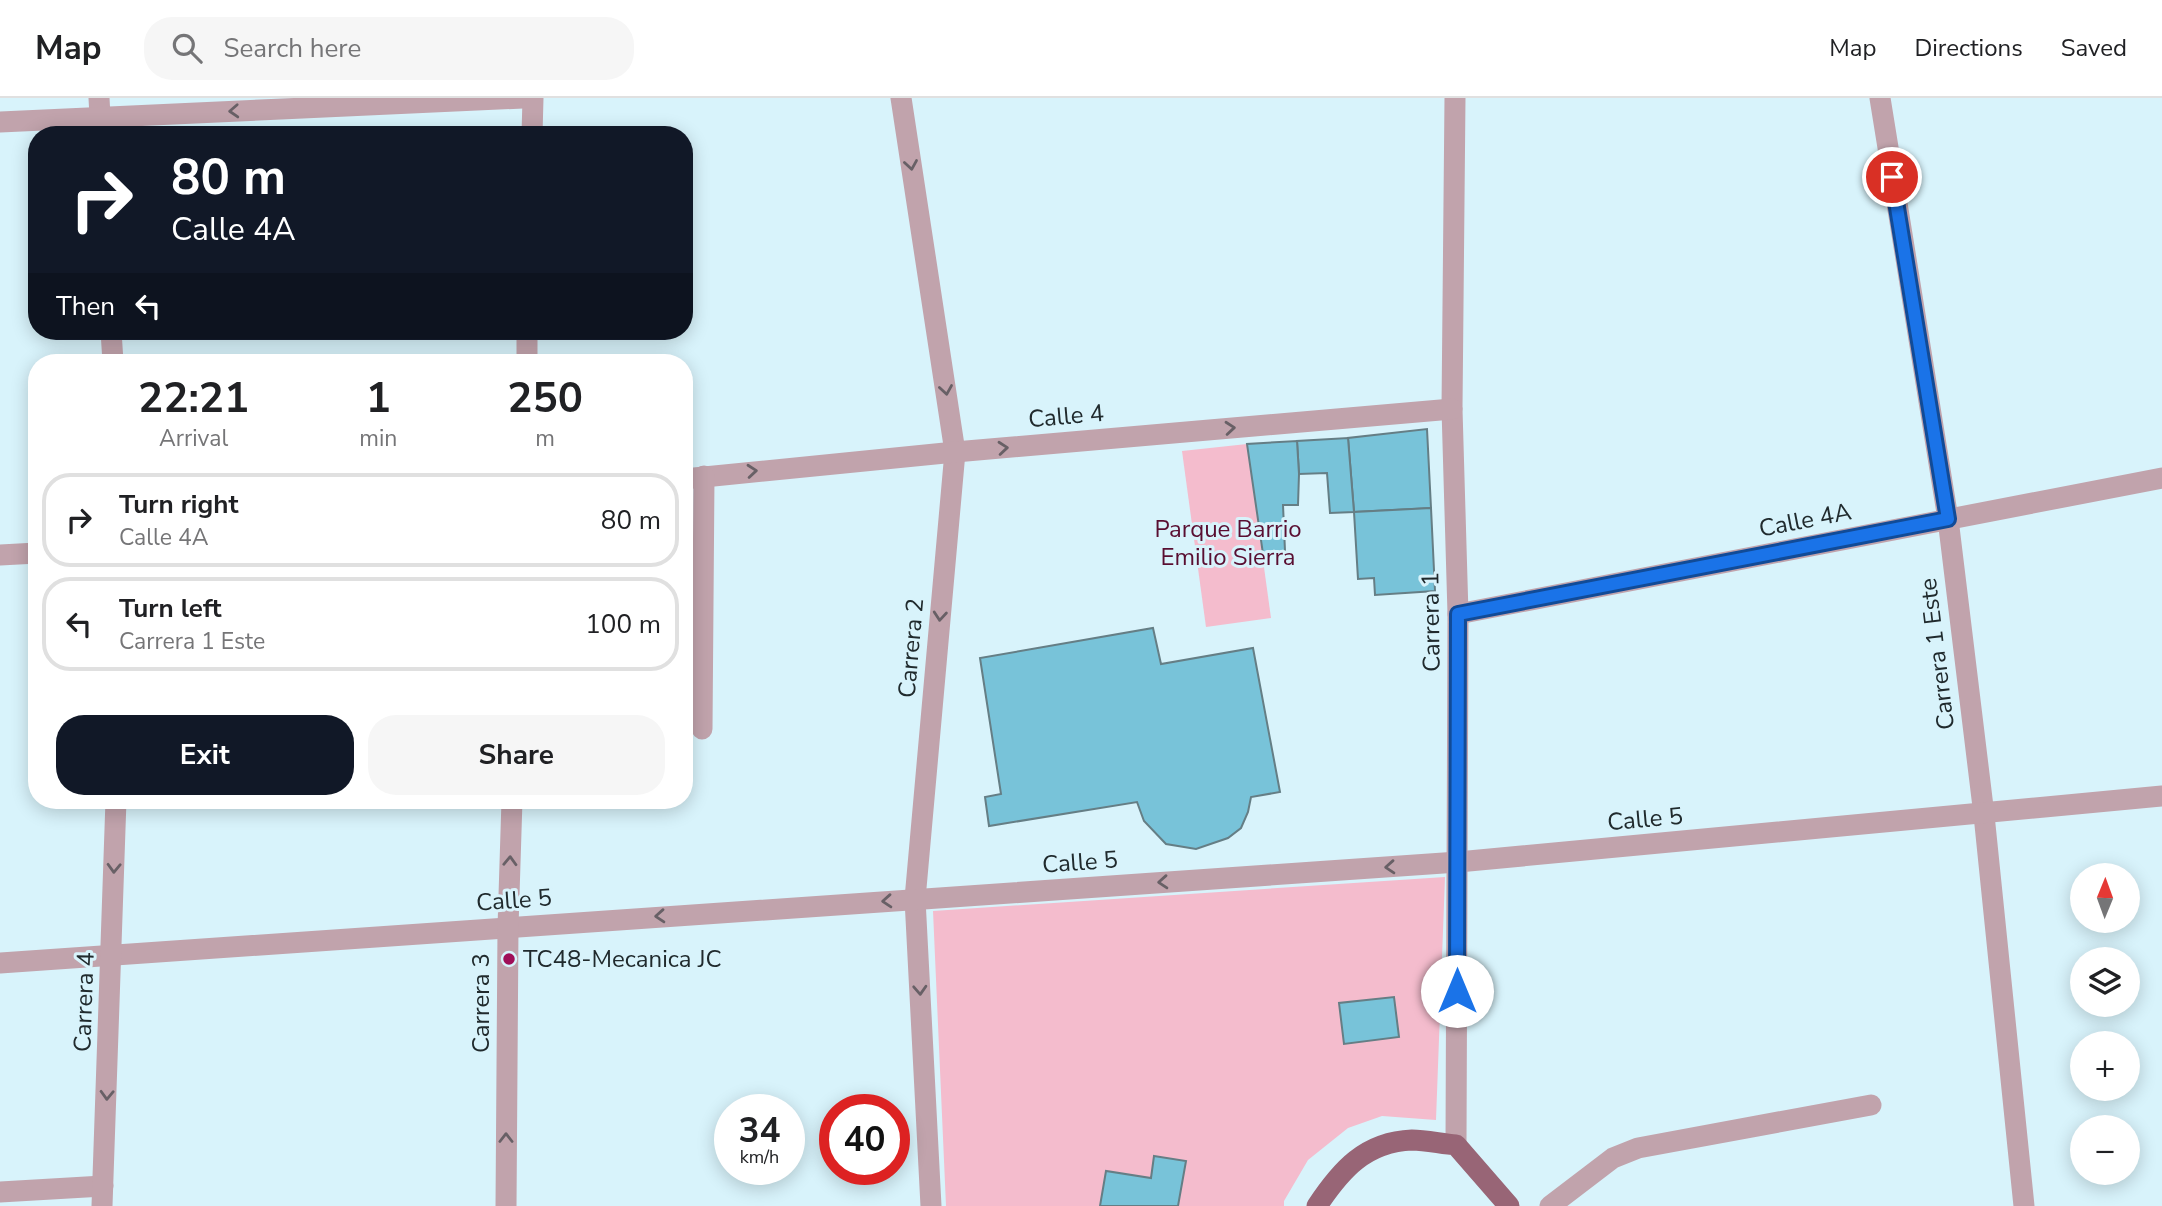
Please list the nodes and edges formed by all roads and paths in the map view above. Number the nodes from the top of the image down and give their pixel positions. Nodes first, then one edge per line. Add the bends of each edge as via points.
1 (523, 98) edge
2 (533, 98) edge
3 (901, 98) edge
4 (1455, 98) edge
5 (1880, 98) edge
6 (100, 117) edge
7 (0, 122) edge
8 (532, 126) edge
9 (1452, 409) junction
10 (955, 452) junction
11 (694, 477) edge
12 (2162, 478) edge
13 (1948, 519) junction
14 (28, 553) edge
15 (0, 555) edge
16 (1458, 614) junction
17 (702, 729) dead end
18 (2162, 796) edge
19 (116, 809) edge
20 (512, 809) edge
21 (1984, 815) junction
22 (1458, 862) junction
23 (915, 899) junction
24 (508, 927) junction
25 (112, 954) junction
26 (0, 963) edge
27 (1871, 1105) dead end
28 (1456, 1145) junction
29 (0, 1192) edge
30 (103, 1196) edge
31 (506, 1206) edge
32 (931, 1206) edge
33 (1317, 1206) edge
34 (1509, 1206) edge
35 (1550, 1206) edge
36 (2024, 1206) edge

1 -> 6 street
2 - 8 street
3 -> 10 street, Carrera 2
4 - 9 street, Carrera 1
5 - 13 street, Carrera 1 Este
6 - 7 street
10 -> 9 street, Calle 4
9 - 16 street, Carrera 1
11 -> 10 street, Calle 4
10 -> 23 street, Carrera 2
11 - 17 street
12 - 13 street, Calle 4A
13 - 16 street, Calle 4A
13 - 21 street, Carrera 1 Este
14 - 15 street
16 - 22 street, Carrera 1
18 - 21 street, Calle 5
19 -> 25 street, Carrera 4
24 -> 20 street, Carrera 3
21 - 22 street, Calle 5
21 - 36 street, Carrera 1 Este
22 -> 23 street, Calle 5
22 - 28 street, Carrera 1
23 -> 24 street, Calle 5
23 -> 32 street, Carrera 2
24 - 25 street, Calle 5
31 -> 24 street, Carrera 3
25 - 26 street, Calle 5
25 -> 30 street, Carrera 4
27 - 35 street via 1638,1148 1613,1158
28 - 33 main road via 1412,1140 1377,1147 1353,1161
28 - 34 main road
29 - 30 street

